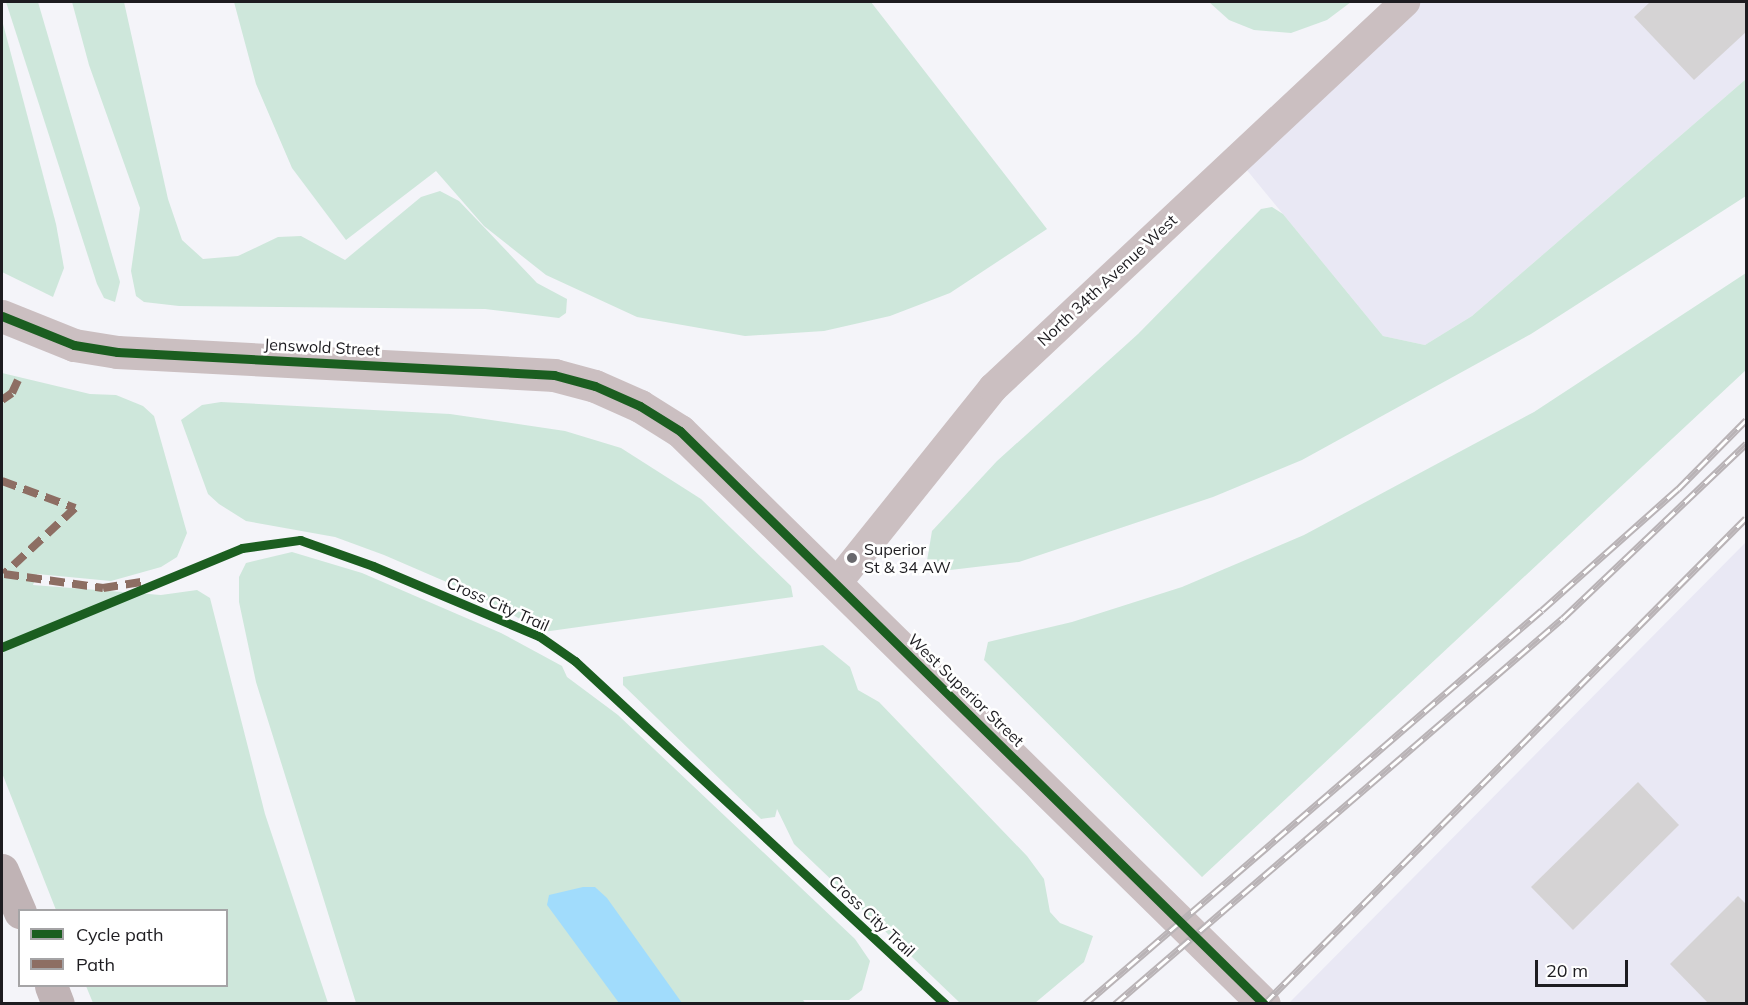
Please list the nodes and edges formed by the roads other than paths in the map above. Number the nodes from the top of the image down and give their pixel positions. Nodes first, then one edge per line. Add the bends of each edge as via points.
1 (1405, 2) edge
2 (2, 316) edge
3 (640, 406) joint
4 (836, 584) junction
5 (2, 870) edge
6 (19, 909) edge
7 (51, 987) edge
8 (58, 1004) edge
9 (1264, 1004) edge

1 - 4 street, North 34th Avenue West via 993,388
2 - 3 street, Jenswold Street via 74,345 117,352 554,375 595,386
3 - 4 street, West Superior Street via 680,431
4 - 9 street, West Superior Street
5 - 6 highway
7 - 8 highway

